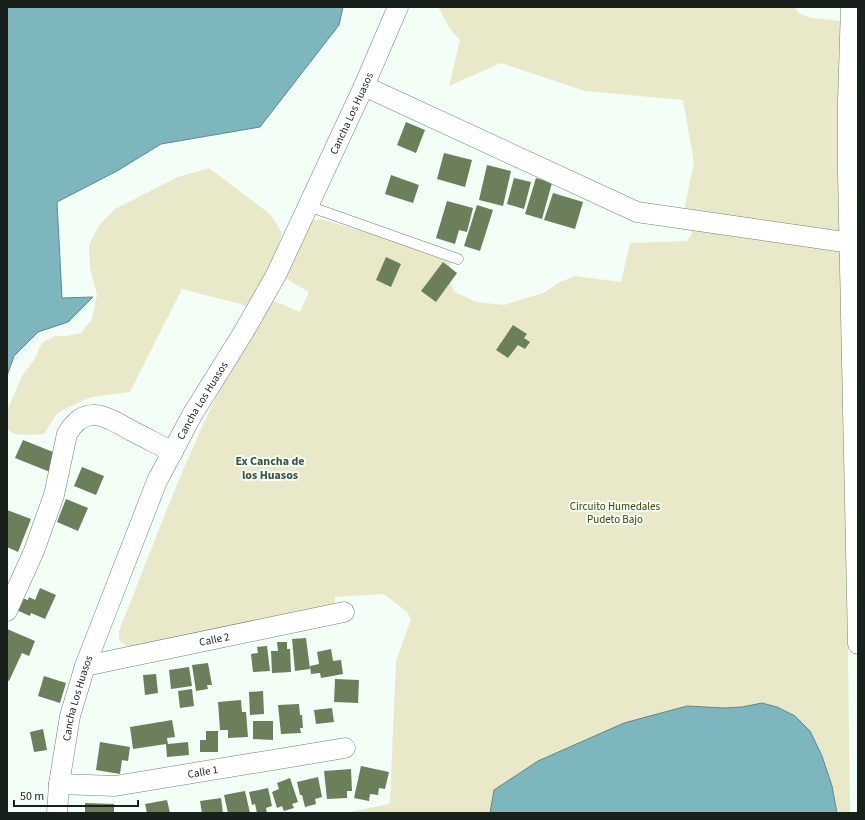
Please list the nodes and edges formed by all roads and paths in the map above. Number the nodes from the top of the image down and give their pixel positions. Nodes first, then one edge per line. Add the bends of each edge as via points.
1 (398, 7) edge
2 (851, 7) edge
3 (364, 86) junction
4 (308, 206) junction
5 (851, 243) junction
6 (458, 259) dead end
7 (173, 452) junction
8 (7, 611) edge
9 (344, 612) dead end
10 (858, 644) edge
11 (85, 666) junction
12 (345, 748) dead end
13 (59, 784) junction
14 (58, 813) edge

1 - 3 street, Cancha Los Huasos
2 - 5 street via 848,101
3 - 4 street, Cancha Los Huasos
3 - 5 street via 637,212
4 - 6 lane
4 - 7 street, Cancha Los Huasos via 276,275 192,415
5 - 10 street
7 - 8 street via 108,417 92,415 77,421 67,434 54,494 34,551
7 - 11 street, Cancha Los Huasos via 158,481
9 - 11 street, Calle 2
11 - 13 street, Cancha Los Huasos via 70,716
12 - 13 street, Calle 1 via 115,786
13 - 14 street, Cancha Los Huasos

